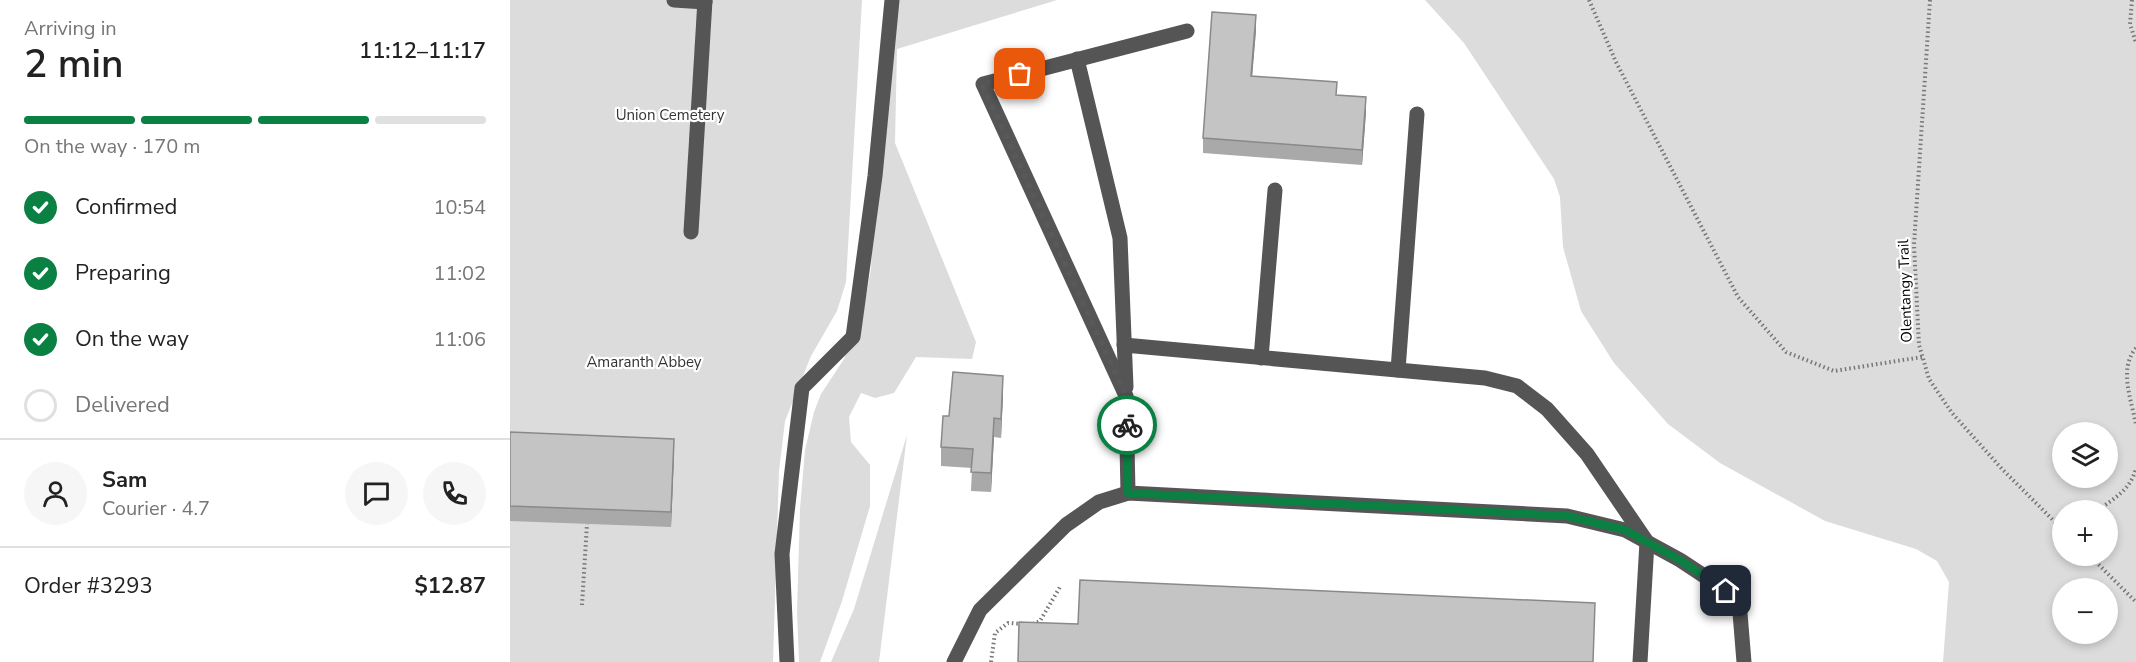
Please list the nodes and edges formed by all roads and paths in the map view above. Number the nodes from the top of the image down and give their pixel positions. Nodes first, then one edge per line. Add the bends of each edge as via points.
1 (674, 0) edge
2 (892, 0) edge
3 (1588, 0) edge
4 (1930, 0) edge
5 (2132, 0) edge
6 (705, 1) edge
7 (1187, 31) dead end
8 (2136, 44) edge
9 (1077, 59) junction
10 (1417, 114) dead end
11 (1275, 190) dead end
12 (691, 232) dead end
13 (1124, 345) junction
14 (2136, 348) edge
15 (1922, 357) junction
16 (1261, 358) junction
17 (1398, 370) junction
18 (1126, 396) junction
19 (2136, 425) edge
20 (2136, 468) edge
21 (1128, 493) junction
22 (2113, 500) edge
23 (2052, 519) edge
24 (587, 524) edge
25 (1647, 542) junction
26 (2100, 566) edge
27 (1060, 587) dead end
28 (2136, 602) edge
29 (582, 605) dead end
30 (787, 662) edge
31 (954, 662) edge
32 (991, 662) edge
33 (1640, 662) edge
34 (1744, 662) edge

1 - 6 lane
2 - 30 lane via 876,176 853,337 802,388 782,555
3 - 15 path via 1738,297 1786,352 1834,371
4 - 15 path, Olentangy Trail via 1914,245
5 - 8 path via 2130,24
6 - 12 lane
7 - 9 lane
9 - 13 lane via 1120,238
9 - 18 lane via 982,84
10 - 17 lane
11 - 16 lane
13 - 16 lane
13 - 18 lane
14 - 19 path via 2128,357 2126,381
15 - 23 path, Olentangy Trail via 1929,380 1952,413
16 - 17 lane
17 - 25 lane via 1485,378 1517,386 1547,409 1587,454
18 - 21 lane
20 - 22 path via 2133,480
21 - 25 lane via 1567,516 1625,530
21 - 31 lane via 1099,502 1066,525 980,610
24 - 29 path
25 - 33 lane
25 - 34 lane via 1726,591 1740,614
26 - 28 path
27 - 32 path via 1040,621 1031,625 1008,622 995,633

